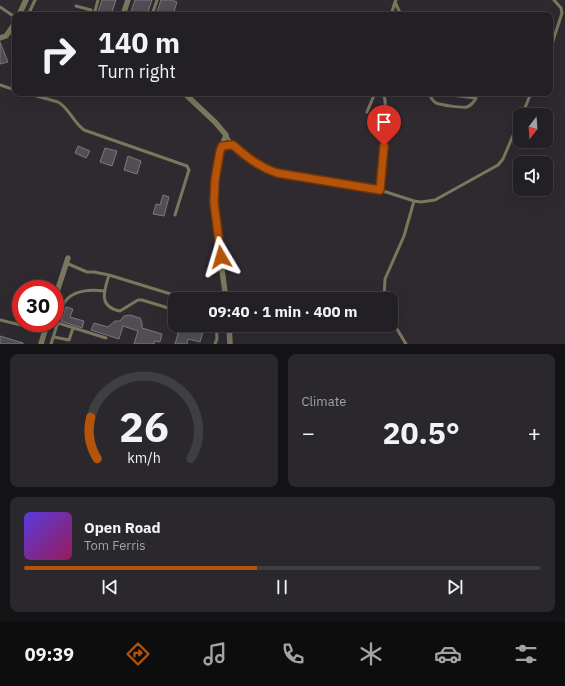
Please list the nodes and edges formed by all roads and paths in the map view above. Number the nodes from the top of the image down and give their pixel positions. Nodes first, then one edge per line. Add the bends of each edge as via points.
1 (26, 0) edge
2 (35, 0) edge
3 (98, 0) edge
4 (128, 0) edge
5 (157, 0) edge
6 (554, 0) edge
7 (395, 1) edge
8 (76, 6) dead end
9 (0, 7) edge
10 (20, 12) edge
11 (29, 12) edge
12 (93, 12) edge
13 (124, 12) edge
14 (153, 12) edge
15 (392, 12) edge
16 (400, 12) edge
17 (12, 15) edge
18 (12, 27) edge
19 (0, 38) edge
20 (553, 41) edge
21 (0, 85) edge
22 (12, 89) edge
23 (37, 96) edge
24 (187, 96) edge
25 (374, 96) edge
26 (384, 96) edge
27 (430, 96) edge
28 (459, 96) edge
29 (531, 96) edge
30 (476, 98) joint
31 (525, 108) edge
32 (367, 112) dead end
33 (226, 135) junction
34 (513, 135) edge
35 (233, 145) junction
36 (222, 146) junction
37 (380, 190) junction
38 (414, 201) junction
39 (175, 214) dead end
40 (67, 261) joint
41 (109, 275) junction
42 (61, 280) edge
43 (104, 291) junction
44 (225, 292) edge
45 (384, 292) edge
46 (168, 293) edge
47 (64, 306) edge
48 (168, 308) edge
49 (0, 320) edge
50 (12, 323) edge
51 (64, 325) edge
52 (74, 328) junction
53 (398, 331) edge
54 (45, 332) edge
55 (55, 332) edge
56 (216, 332) edge
57 (229, 332) edge
58 (54, 337) junction
59 (106, 338) dead end
60 (41, 344) edge
61 (51, 344) edge
62 (215, 344) edge
63 (230, 344) edge
64 (406, 344) edge

1 - 10 street
2 - 11 lane
3 - 12 lane
4 - 13 street
5 - 14 lane
6 - 20 lane via 562,13
7 - 15 lane
7 - 16 lane
8 - 12 lane
9 - 17 lane
18 - 19 street via 6,36
21 - 22 lane
23 - 39 lane via 62,104 72,119 84,130 187,166 188,173
24 - 33 street
25 - 32 lane
26 - 37 lane via 385,132
27 - 30 lane via 438,104 464,107 473,103
28 - 30 lane
29 - 31 lane
33 - 35 lane
33 - 36 street
34 - 38 lane via 498,165 435,200
35 - 36 lane
35 - 37 lane via 249,160 267,170
36 - 44 street via 215,180 214,202
37 - 38 lane
38 - 45 lane via 404,236 385,279
40 - 41 lane via 87,272
40 - 42 street
41 - 43 lane
41 - 46 lane
43 - 47 lane via 83,291 67,298
43 - 48 lane via 105,302 115,310 120,311 138,300
49 - 50 lane
51 - 52 lane
52 - 58 lane via 69,340
52 - 59 lane
53 - 64 lane
54 - 60 street
55 - 58 lane
56 - 62 lane
57 - 63 street
58 - 61 lane

